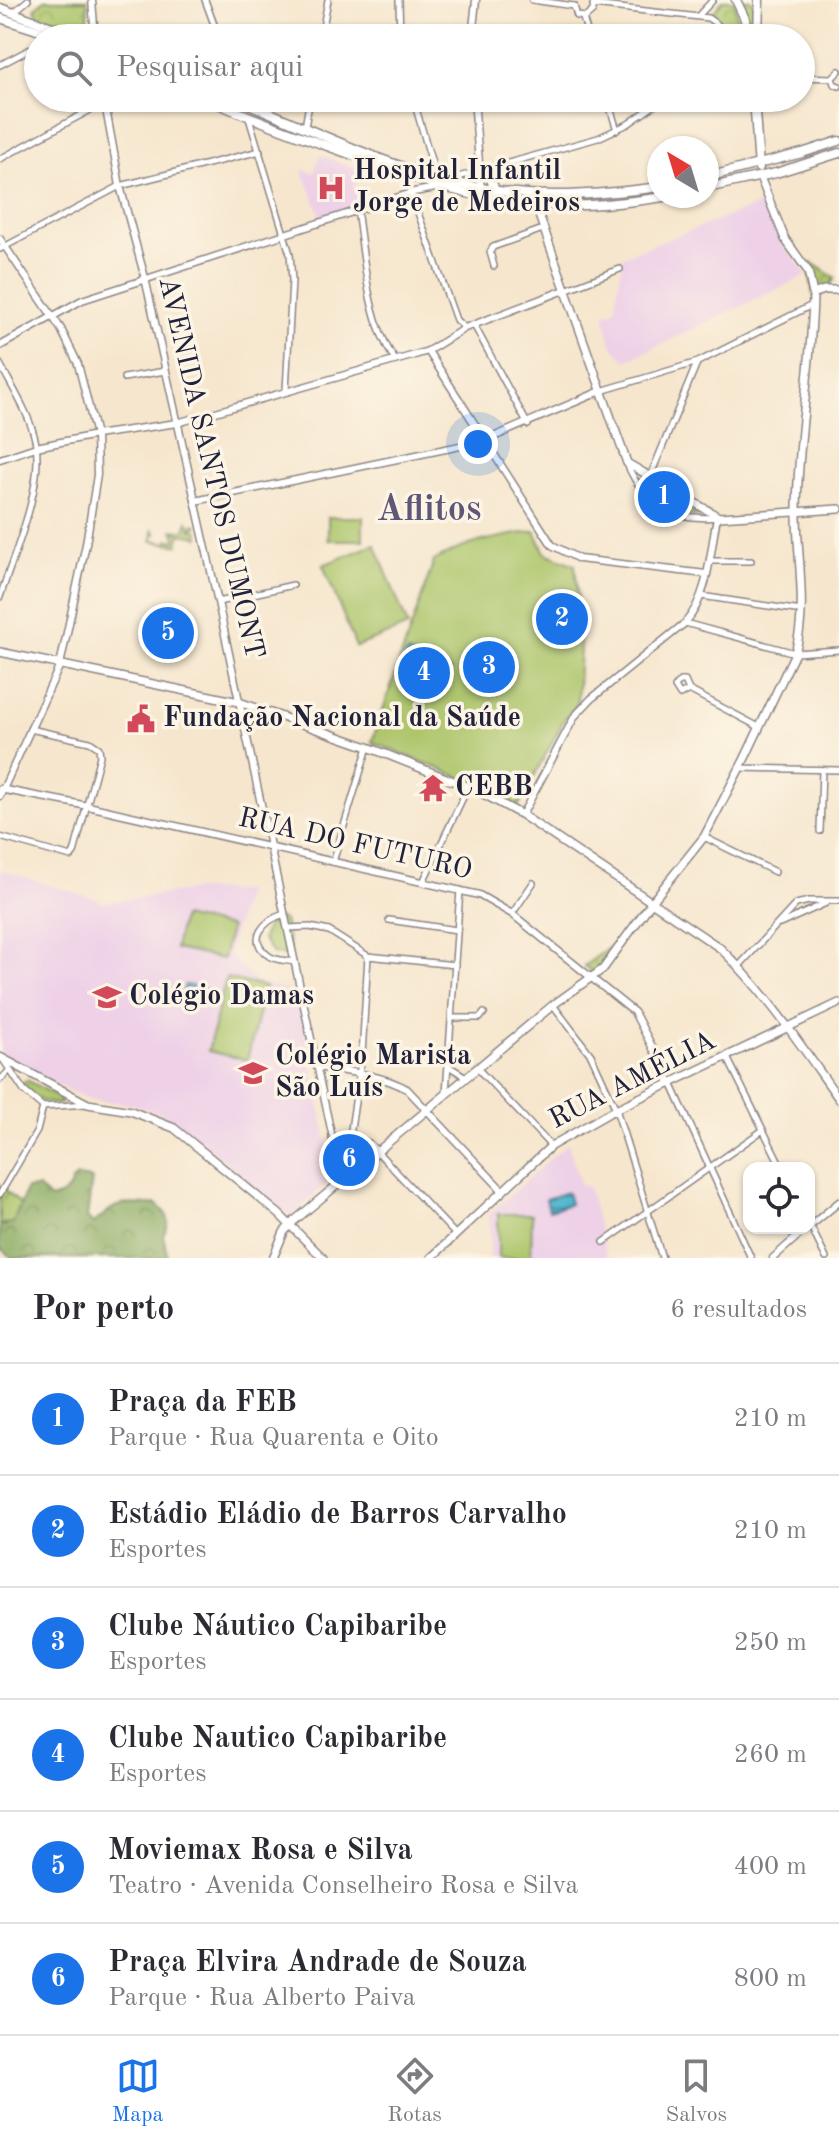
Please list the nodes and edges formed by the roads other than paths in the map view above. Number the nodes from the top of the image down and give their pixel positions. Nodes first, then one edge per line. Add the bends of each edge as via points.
1 (28, 0) edge
2 (92, 0) edge
3 (205, 0) edge
4 (328, 0) edge
5 (399, 0) edge
6 (476, 0) edge
7 (532, 0) edge
8 (713, 0) edge
9 (736, 0) edge
10 (759, 0) edge
11 (592, 2) edge
12 (576, 3) edge
13 (0, 8) edge
14 (14, 12) junction
15 (699, 16) junction
16 (0, 18) edge
17 (583, 18) junction
18 (45, 24) edge
19 (94, 24) edge
20 (214, 24) edge
21 (324, 24) edge
22 (400, 24) edge
23 (473, 24) edge
24 (585, 24) edge
25 (717, 24) edge
26 (744, 24) edge
27 (758, 24) edge
28 (24, 32) edge
29 (24, 49) edge
30 (0, 65) edge
31 (839, 71) edge
32 (815, 77) edge
33 (832, 78) junction
34 (839, 86) edge
35 (84, 112) edge
36 (107, 112) edge
37 (237, 112) edge
38 (267, 112) edge
39 (308, 112) edge
40 (418, 112) edge
41 (475, 112) edge
42 (611, 112) edge
43 (644, 112) edge
44 (755, 112) edge
45 (249, 117) junction
46 (305, 128) junction
47 (617, 130) junction
48 (839, 141) edge
49 (260, 151) junction
50 (839, 153) edge
51 (0, 159) edge
52 (759, 164) junction
53 (495, 167) junction
54 (480, 171) junction
55 (719, 174) edge
56 (760, 177) junction
57 (416, 179) junction
58 (441, 182) junction
59 (120, 186) junction
60 (719, 186) edge
61 (647, 189) edge
62 (495, 191) junction
63 (412, 193) junction
64 (481, 193) junction
65 (647, 199) edge
66 (535, 204) junction
67 (357, 210) junction
68 (543, 229) junction
69 (284, 233) junction
70 (0, 239) edge
71 (2, 248) edge
72 (494, 266) dead end
73 (620, 269) dead end
74 (145, 278) junction
75 (565, 290) junction
76 (839, 290) edge
77 (813, 294) junction
78 (813, 305) junction
79 (53, 316) junction
80 (456, 320) junction
81 (474, 325) junction
82 (465, 328) junction
83 (455, 334) junction
84 (0, 346) edge
85 (388, 349) junction
86 (428, 351) junction
87 (395, 360) junction
88 (698, 362) junction
89 (385, 363) junction
90 (0, 364) edge
91 (165, 371) junction
92 (124, 378) dead end
93 (286, 391) junction
94 (601, 391) junction
95 (177, 423) junction
96 (528, 425) junction
97 (96, 435) junction
98 (484, 441) junction
99 (36, 447) junction
100 (0, 459) edge
101 (627, 463) junction
102 (650, 477) junction
103 (195, 501) junction
104 (839, 509) edge
105 (797, 512) junction
106 (718, 517) junction
107 (708, 561) junction
108 (751, 561) dead end
109 (706, 574) junction
110 (293, 585) dead end
111 (701, 596) junction
112 (0, 597) edge
113 (218, 602) junction
114 (802, 611) junction
115 (685, 623) junction
116 (839, 650) edge
117 (0, 652) edge
118 (795, 653) junction
119 (60, 665) junction
120 (689, 690) dead end
121 (239, 702) junction
122 (760, 728) junction
123 (30, 729) junction
124 (368, 747) junction
125 (740, 768) junction
126 (822, 770) junction
127 (839, 770) edge
128 (468, 787) junction
129 (1, 792) edge
130 (88, 806) junction
131 (522, 815) junction
132 (820, 831) dead end
133 (0, 837) edge
134 (704, 837) junction
135 (272, 849) junction
136 (333, 862) junction
137 (775, 872) dead end
138 (423, 882) junction
139 (533, 883) dead end
140 (460, 890) junction
141 (830, 901) junction
142 (839, 901) edge
143 (651, 903) junction
144 (284, 914) junction
145 (512, 914) junction
146 (389, 920) dead end
147 (776, 926) junction
148 (288, 928) junction
149 (457, 930) junction
150 (368, 956) junction
151 (295, 962) junction
152 (455, 965) junction
153 (739, 966) junction
154 (592, 979) junction
155 (839, 1003) edge
156 (553, 1005) junction
157 (484, 1013) dead end
158 (452, 1018) junction
159 (788, 1027) junction
160 (727, 1057) junction
161 (2, 1058) edge
162 (450, 1066) junction
163 (317, 1067) junction
164 (477, 1068) junction
165 (10, 1070) junction
166 (359, 1074) junction
167 (466, 1077) junction
168 (0, 1080) edge
169 (671, 1083) junction
170 (446, 1094) junction
171 (839, 1099) edge
172 (88, 1104) junction
173 (43, 1107) junction
174 (427, 1109) junction
175 (616, 1109) junction
176 (763, 1130) junction
177 (350, 1136) junction
178 (332, 1139) junction
179 (551, 1146) junction
180 (378, 1150) junction
181 (779, 1162) edge
182 (709, 1167) junction
183 (342, 1181) junction
184 (503, 1191) junction
185 (0, 1194) edge
186 (839, 1202) edge
187 (647, 1210) junction
188 (815, 1221) edge
189 (290, 1225) junction
190 (800, 1234) edge
191 (813, 1234) edge
192 (456, 1235) junction
193 (604, 1242) dead end
194 (273, 1258) edge
195 (323, 1258) edge
196 (431, 1258) edge
197 (662, 1258) edge
198 (751, 1258) edge
199 (773, 1258) edge
200 (826, 1258) edge

1 - 14 street
2 - 19 street
3 - 20 street
4 - 21 street
5 - 22 street
6 - 23 street
7 - 12 street
8 - 15 street
9 - 26 main road
10 - 27 main road
11 - 15 street
11 - 17 street via 592,14
12 - 17 street via 577,16
13 - 14 main road
14 - 18 main road
15 - 25 street
16 - 28 main road
17 - 24 street
29 - 30 street
31 - 33 street
32 - 33 street
33 - 34 street
35 - 51 street
36 - 59 street, AVENIDA SANTOS DUMONT
37 - 45 main road
38 - 46 main road
39 - 46 street
40 - 58 street
41 - 54 street
42 - 47 street
43 - 47 street
44 - 52 main road
45 - 49 street
45 - 57 main road
46 - 58 main road
47 - 53 street
48 - 52 main road
49 - 59 street
49 - 69 street
50 - 56 main road
52 - 55 main road
52 - 56 main road
53 - 54 street
53 - 62 main road
54 - 58 street
54 - 64 street
56 - 60 main road
56 - 77 main road via 785,239 808,271
57 - 58 main road
57 - 63 street
58 - 63 street
58 - 64 main road
59 - 71 street
59 - 74 street, AVENIDA SANTOS DUMONT
61 - 62 main road via 571,196
62 - 64 main road
63 - 67 street
63 - 80 street
64 - 66 main road
65 - 66 main road
66 - 68 main road
67 - 69 street
67 - 85 street via 373,307
68 - 72 street via 493,247
68 - 75 main road
69 - 74 street
69 - 93 street via 292,280
70 - 71 street
71 - 79 street
73 - 75 street
74 - 79 street
74 - 91 street, AVENIDA SANTOS DUMONT
75 - 81 street
75 - 94 main road
76 - 77 main road
77 - 78 main road
78 - 88 street
78 - 105 main road
79 - 84 street
79 - 97 street via 78,364
80 - 82 street
80 - 83 street
81 - 82 street
81 - 96 street
82 - 83 street
83 - 86 street
85 - 87 street
85 - 89 street
86 - 87 street
86 - 98 street
87 - 89 street
88 - 94 street
88 - 102 street
89 - 93 street
90 - 99 street
91 - 92 street
91 - 95 street, AVENIDA SANTOS DUMONT
93 - 95 street
94 - 96 street
94 - 101 main road
95 - 97 street
95 - 103 street, AVENIDA SANTOS DUMONT
96 - 98 street
97 - 99 street
97 - 119 street via 95,488
98 - 103 street
98 - 109 street via 552,545 569,556
99 - 100 street
99 - 112 street via 31,496
101 - 102 main road
101 - 106 street via 645,495 663,509 690,518
102 - 106 main road
103 - 113 street, AVENIDA SANTOS DUMONT
104 - 105 main road
105 - 106 main road
105 - 114 main road
106 - 107 street
107 - 108 street
107 - 109 street
109 - 111 street
110 - 113 street
111 - 114 street
111 - 115 street
113 - 121 street, AVENIDA SANTOS DUMONT
114 - 118 main road
115 - 118 street
115 - 131 street via 575,716
116 - 118 street
117 - 119 main road
118 - 122 main road
119 - 121 main road
119 - 123 street
120 - 122 street
121 - 124 main road
121 - 135 street, AVENIDA SANTOS DUMONT
122 - 125 main road
123 - 129 street
123 - 130 street via 99,748
124 - 128 main road
124 - 136 street
125 - 126 street
125 - 134 main road
126 - 127 street
126 - 132 street
128 - 131 main road
128 - 138 street
129 - 130 street, RUA DO FUTURO
130 - 133 street via 71,857
130 - 135 street, RUA DO FUTURO
131 - 143 main road
134 - 137 street
134 - 143 main road
135 - 136 street, RUA DO FUTURO
135 - 144 street, AVENIDA SANTOS DUMONT
136 - 138 street, RUA DO FUTURO
138 - 140 street, RUA DO FUTURO
139 - 145 street
140 - 145 street, RUA DO FUTURO
140 - 149 street
141 - 142 street
141 - 147 street
141 - 147 street via 796,904
143 - 153 main road
143 - 154 main road
144 - 148 street, AVENIDA SANTOS DUMONT
144 - 151 street via 264,924 261,944 272,957
145 - 154 street, RUA DO FUTURO
146 - 149 street
147 - 153 street
148 - 150 street via 329,931
148 - 151 street, AVENIDA SANTOS DUMONT
149 - 152 street
150 - 152 street
150 - 166 street
151 - 163 street, AVENIDA SANTOS DUMONT
152 - 158 street
153 - 159 main road
154 - 156 main road
154 - 169 street, RUA DO FUTURO via 634,1012
155 - 159 main road, RUA AMÉLIA
156 - 164 main road
156 - 175 street via 591,1055
157 - 158 street via 480,1018
158 - 162 street
159 - 160 main road, RUA AMÉLIA
159 - 171 main road
160 - 169 main road, RUA AMÉLIA
160 - 176 street
161 - 165 street
161 - 172 main road
162 - 167 street
162 - 170 street
163 - 166 street
163 - 178 street
164 - 167 main road
164 - 179 street
165 - 168 street
165 - 173 street
166 - 174 street via 393,1081
166 - 177 street
167 - 170 main road
169 - 175 main road, RUA AMÉLIA
169 - 182 street
170 - 174 main road
172 - 173 street
172 - 189 main road via 131,1111 174,1128
173 - 185 street via 37,1131
174 - 180 main road
174 - 184 street
175 - 179 main road, RUA AMÉLIA
175 - 187 street
176 - 181 street
176 - 182 street
177 - 178 street
177 - 180 street
178 - 183 street
179 - 184 main road, RUA AMÉLIA
180 - 183 main road
180 - 192 street
182 - 187 street
182 - 198 street
183 - 189 main road
184 - 192 main road, RUA AMÉLIA
186 - 188 street
187 - 193 street
187 - 197 street
189 - 194 main road
189 - 195 main road
190 - 199 street
191 - 200 street
192 - 196 main road, RUA AMÉLIA

